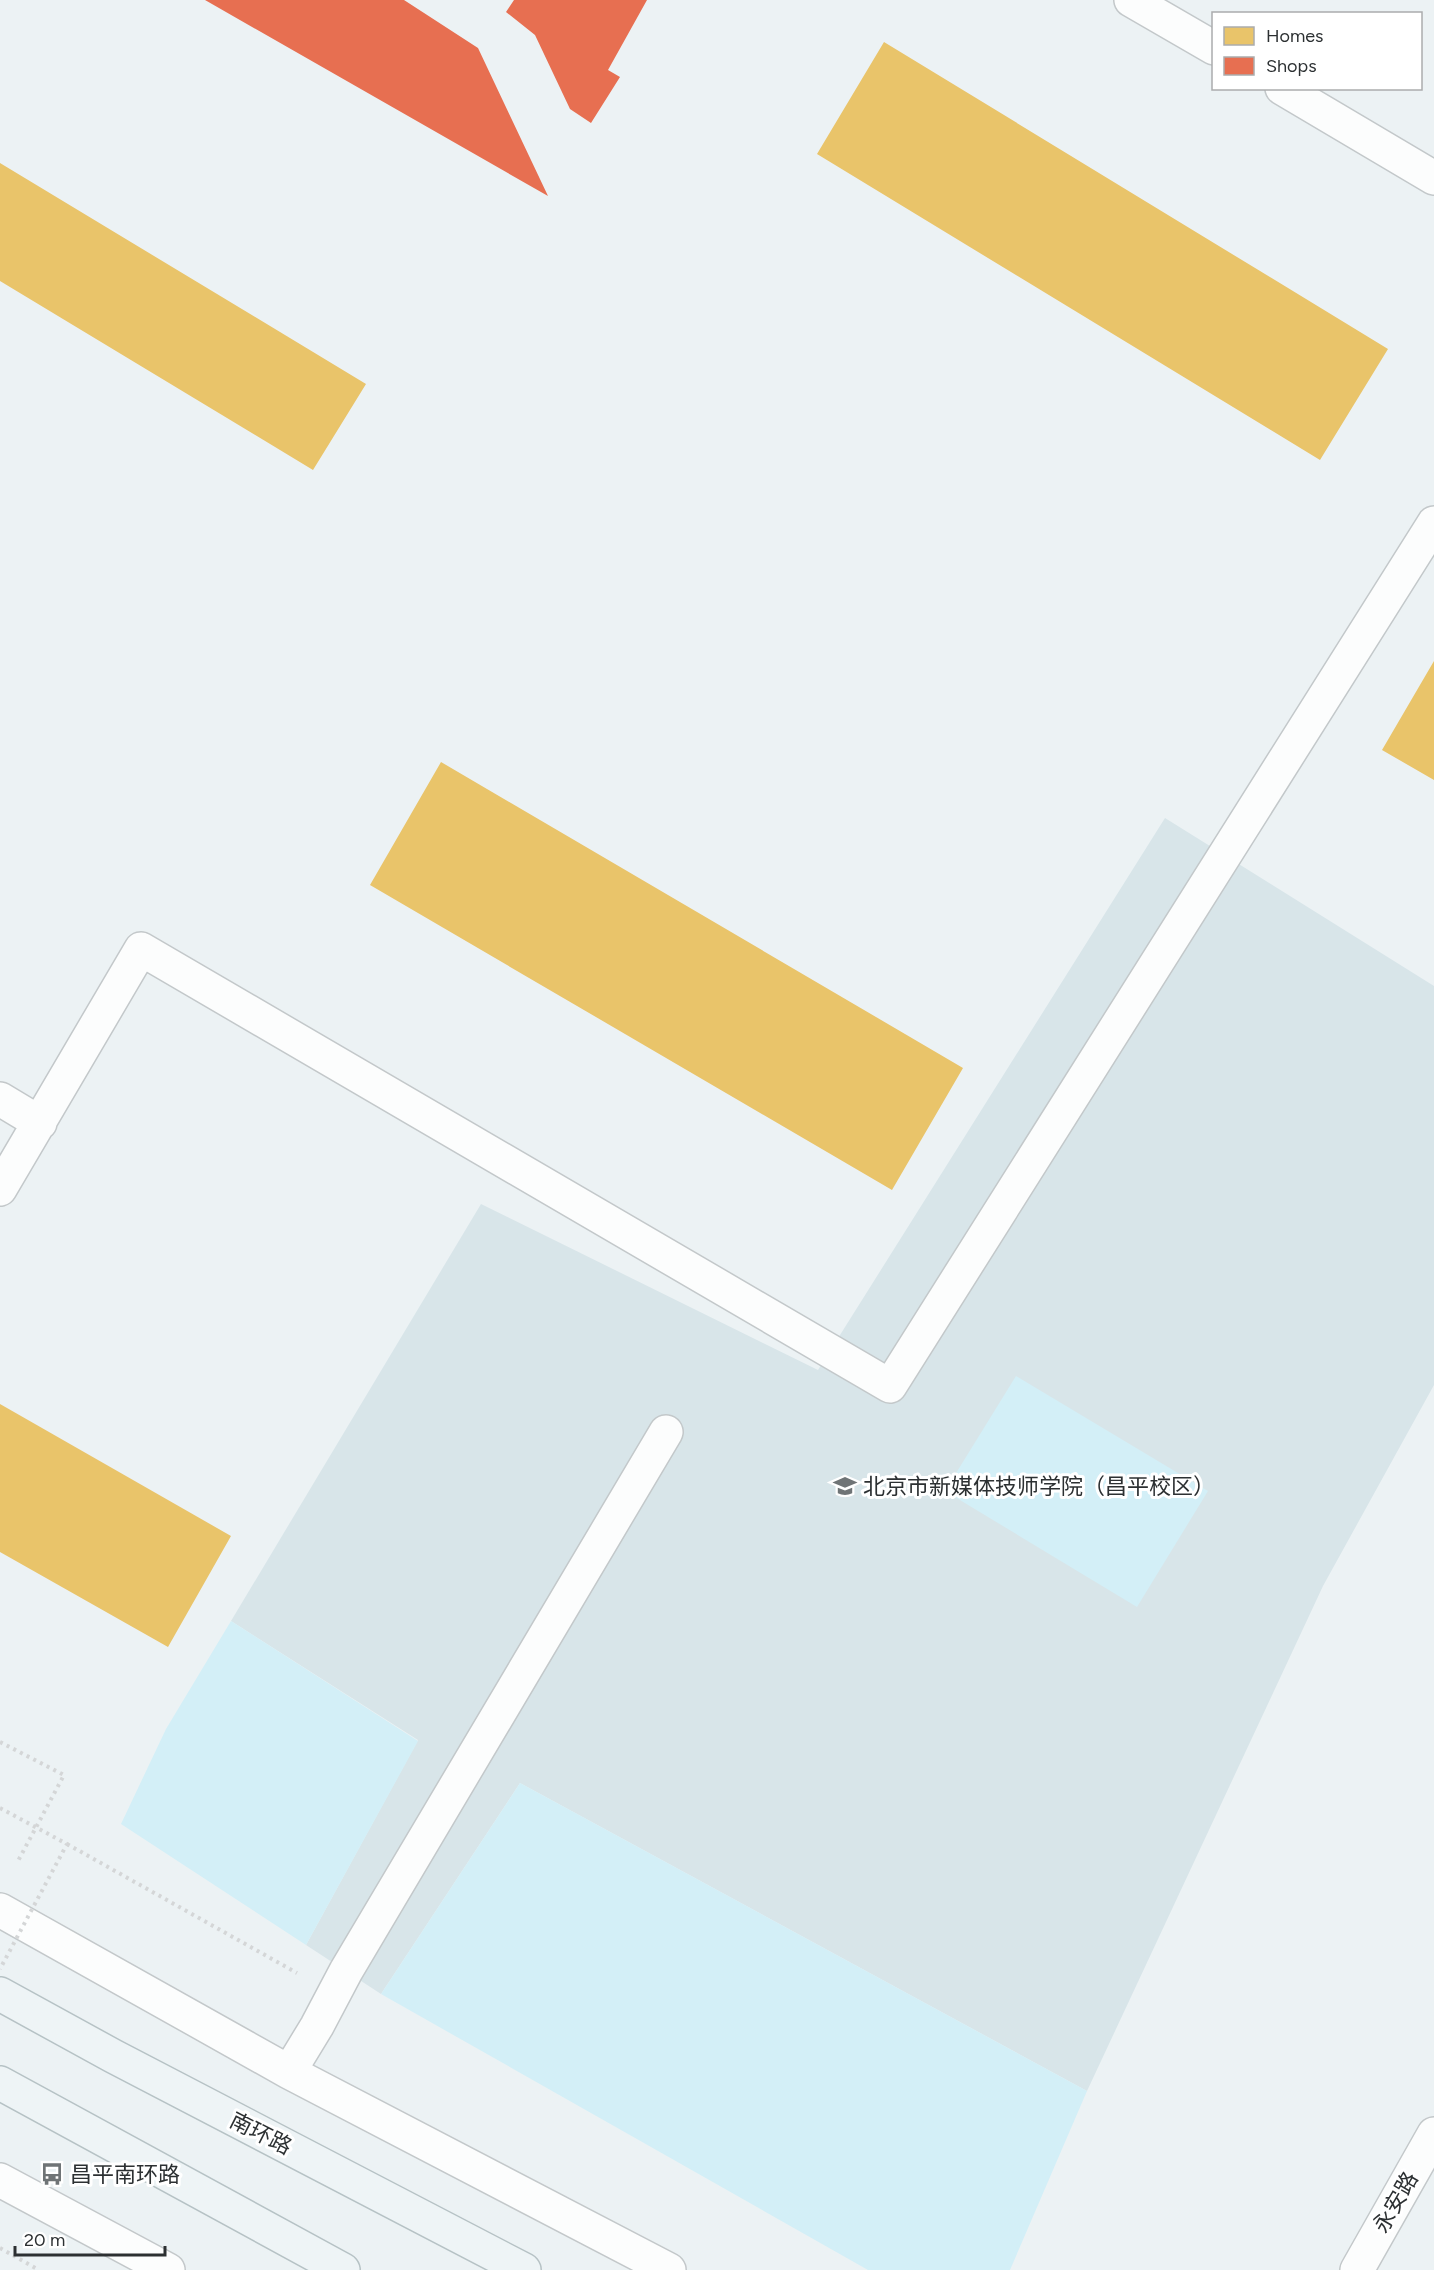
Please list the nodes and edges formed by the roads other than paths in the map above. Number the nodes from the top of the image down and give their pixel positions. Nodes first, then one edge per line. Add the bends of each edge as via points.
1 (1131, 0) edge
2 (1212, 47) edge
3 (1285, 90) edge
4 (1434, 178) edge
5 (1434, 523) edge
6 (0, 1099) edge
7 (40, 1123) junction
8 (0, 1189) edge
9 (666, 1432) dead end
10 (0, 1910) edge
11 (0, 1994) edge
12 (289, 2072) junction
13 (0, 2083) edge
14 (1434, 2134) edge
15 (0, 2180) edge
16 (168, 2270) edge
17 (343, 2270) edge
18 (524, 2270) edge
19 (669, 2270) edge
20 (1357, 2270) edge

1 - 2 street
3 - 4 street
5 - 7 street via 890,1386 141,949
6 - 7 street
7 - 8 street
9 - 12 street via 345,1971
10 - 12 street
11 - 18 main road, 南环路
12 - 19 street
13 - 17 main road
14 - 20 street, 永安路
15 - 16 street

